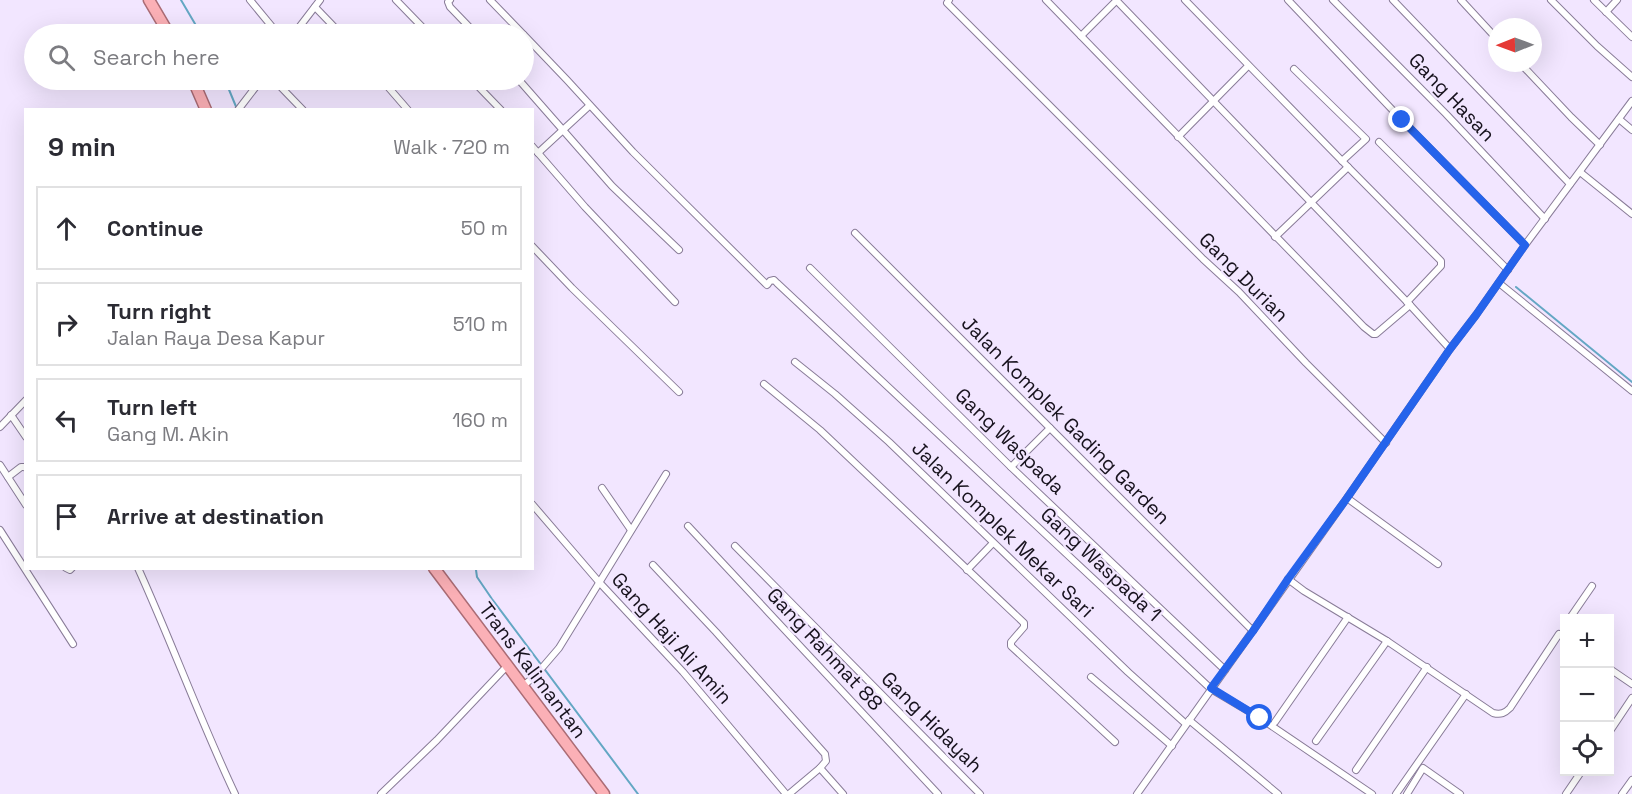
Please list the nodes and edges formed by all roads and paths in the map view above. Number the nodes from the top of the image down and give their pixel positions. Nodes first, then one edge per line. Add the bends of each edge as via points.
1 (149, 0) edge
2 (250, 0) edge
3 (320, 0) edge
4 (396, 0) edge
5 (450, 0) edge
6 (490, 0) edge
7 (949, 0) edge
8 (1046, 0) edge
9 (1116, 0) edge
10 (1185, 0) edge
11 (1288, 0) edge
12 (1333, 0) edge
13 (1393, 0) edge
14 (1461, 0) edge
15 (1551, 0) edge
16 (1594, 0) edge
17 (1617, 0) edge
18 (315, 7) junction
19 (1606, 12) junction
20 (163, 24) edge
21 (270, 24) edge
22 (302, 24) edge
23 (331, 24) edge
24 (419, 24) edge
25 (466, 24) edge
26 (513, 24) edge
27 (1488, 29) edge
28 (1081, 36) junction
29 (1632, 37) edge
30 (534, 46) edge
31 (1248, 66) junction
32 (1294, 69) dead end
33 (1529, 72) edge
34 (1632, 77) edge
35 (197, 90) edge
36 (253, 90) edge
37 (284, 90) edge
38 (391, 90) edge
39 (482, 90) edge
40 (528, 90) edge
41 (1213, 101) junction
42 (1632, 102) edge
43 (589, 106) junction
44 (240, 107) edge
45 (205, 108) edge
46 (301, 108) edge
47 (406, 108) edge
48 (499, 108) edge
49 (1619, 119) junction
50 (564, 129) junction
51 (1632, 130) edge
52 (1178, 137) junction
53 (1379, 142) dead end
54 (1600, 145) junction
55 (534, 148) edge
56 (538, 153) junction
57 (1345, 164) junction
58 (1580, 172) junction
59 (1570, 184) junction
60 (1311, 203) junction
61 (1632, 214) edge
62 (1545, 219) junction
63 (855, 233) dead end
64 (1275, 237) junction
65 (1525, 245) junction
66 (534, 248) edge
67 (679, 250) dead end
68 (810, 268) dead end
69 (1508, 270) junction
70 (1499, 283) junction
71 (675, 302) dead end
72 (1409, 303) junction
73 (1450, 349) junction
74 (795, 362) dead end
75 (764, 384) dead end
76 (1632, 391) edge
77 (679, 392) dead end
78 (24, 402) edge
79 (11, 415) junction
80 (0, 427) edge
81 (1050, 428) junction
82 (24, 434) edge
83 (1386, 443) junction
84 (0, 465) edge
85 (24, 467) edge
86 (1011, 467) junction
87 (666, 474) dead end
88 (8, 477) junction
89 (602, 488) dead end
90 (1347, 498) junction
91 (24, 502) edge
92 (534, 506) edge
93 (688, 526) dead end
94 (0, 530) edge
95 (631, 530) junction
96 (993, 543) junction
97 (735, 546) dead end
98 (1438, 564) dead end
99 (653, 565) dead end
100 (24, 567) edge
101 (26, 570) edge
102 (139, 570) edge
103 (435, 570) edge
104 (967, 570) junction
105 (1288, 579) junction
106 (599, 582) junction
107 (1592, 586) dead end
108 (1573, 614) edge
109 (1348, 617) junction
110 (1253, 631) junction
111 (1560, 639) edge
112 (1387, 640) junction
113 (74, 644) dead end
114 (507, 666) junction
115 (1426, 667) junction
116 (1225, 670) junction
117 (1614, 672) edge
118 (1091, 676) dead end
119 (1632, 684) edge
120 (523, 686) junction
121 (1211, 688) junction
122 (1466, 694) junction
123 (1632, 698) edge
124 (1187, 722) junction
125 (1275, 722) dead end
126 (1614, 725) edge
127 (1316, 741) dead end
128 (1115, 742) dead end
129 (1172, 746) junction
130 (820, 768) junction
131 (1356, 770) dead end
132 (1578, 776) edge
133 (1632, 780) edge
134 (235, 794) edge
135 (381, 794) edge
136 (604, 794) edge
137 (788, 794) edge
138 (843, 794) edge
139 (938, 794) edge
140 (980, 794) edge
141 (1137, 794) edge
142 (1278, 794) edge
143 (1372, 794) edge
144 (1396, 794) edge
145 (1407, 794) edge
146 (1460, 794) edge
147 (1566, 794) edge
148 (1622, 794) edge

1 - 20 highway
2 - 21 street
3 - 18 street
4 - 24 street
5 - 25 street via 450,7
6 - 26 street
7 - 83 street, Gang Durian via 947,3
8 - 28 street
9 - 28 street
9 - 41 street
10 - 31 street
11 - 65 street
12 - 62 street, Gang Hasan
13 - 59 street
14 - 27 street
15 - 34 street
16 - 19 street
17 - 19 street
18 - 22 street
18 - 23 street
19 - 29 street
28 - 52 street
30 - 43 street
31 - 41 street
31 - 57 street
32 - 57 street via 1366,139
33 - 54 street
35 - 45 highway
36 - 44 street
37 - 46 street
38 - 47 street
39 - 48 street
40 - 50 street
41 - 52 street
41 - 60 street
42 - 49 street
43 - 50 street
43 - 121 street, Gang Waspada 1 via 768,285 774,280
49 - 51 street
49 - 54 street
50 - 56 street
50 - 67 street via 612,186
52 - 64 street
53 - 69 street
54 - 58 street
55 - 56 street
56 - 71 street
57 - 60 street
57 - 72 street via 1441,261 1441,266
58 - 59 street
58 - 61 street
59 - 62 street
60 - 64 street
60 - 72 street
62 - 65 street
63 - 81 street, Jalan Komplek Gading Garden
64 - 72 street via 1373,334 1379,333
65 - 69 street
66 - 77 street
68 - 86 street, Gang Waspada
69 - 70 street
70 - 73 street
70 - 76 street
72 - 73 street
73 - 83 street
74 - 96 street, Jalan Komplek Mekar Sari via 889,442
75 - 104 street via 820,430
78 - 79 street
79 - 80 street
79 - 82 street
81 - 86 street
81 - 110 street, Jalan Komplek Gading Garden
83 - 90 street
84 - 88 street
85 - 88 street
86 - 116 street, Gang Waspada
87 - 95 street
88 - 91 street
89 - 95 street
90 - 98 street
90 - 105 street
92 - 106 street, Gang Haji Ali Amin
93 - 139 street, Gang Rahmat 88
94 - 100 street
95 - 106 street
96 - 104 street
96 - 124 street, Jalan Komplek Mekar Sari via 1128,672
97 - 140 street, Gang Hidayah
99 - 130 street via 825,754 826,761
101 - 113 street
102 - 134 street
103 - 114 highway, Trans Kalimantan
104 - 128 street via 1024,623 1011,646
105 - 109 street
105 - 110 street
106 - 120 street via 559,648
106 - 137 street, Gang Haji Ali Amin
107 - 108 street
109 - 112 street
109 - 125 street
110 - 116 street
111 - 122 street via 1506,712 1493,713
112 - 115 street
112 - 127 street
114 - 120 highway, Trans Kalimantan
114 - 135 street
115 - 122 street
115 - 131 street
116 - 121 street
117 - 119 street
118 - 129 street
120 - 136 highway, Trans Kalimantan
121 - 124 street
121 - 143 street, Gang Waspada 1
122 - 144 street
123 - 126 street
124 - 129 street
124 - 142 street, Jalan Komplek Mekar Sari
129 - 141 street
130 - 137 street
130 - 138 street
132 - 147 street
133 - 148 street
145 - 146 street via 1423,768

